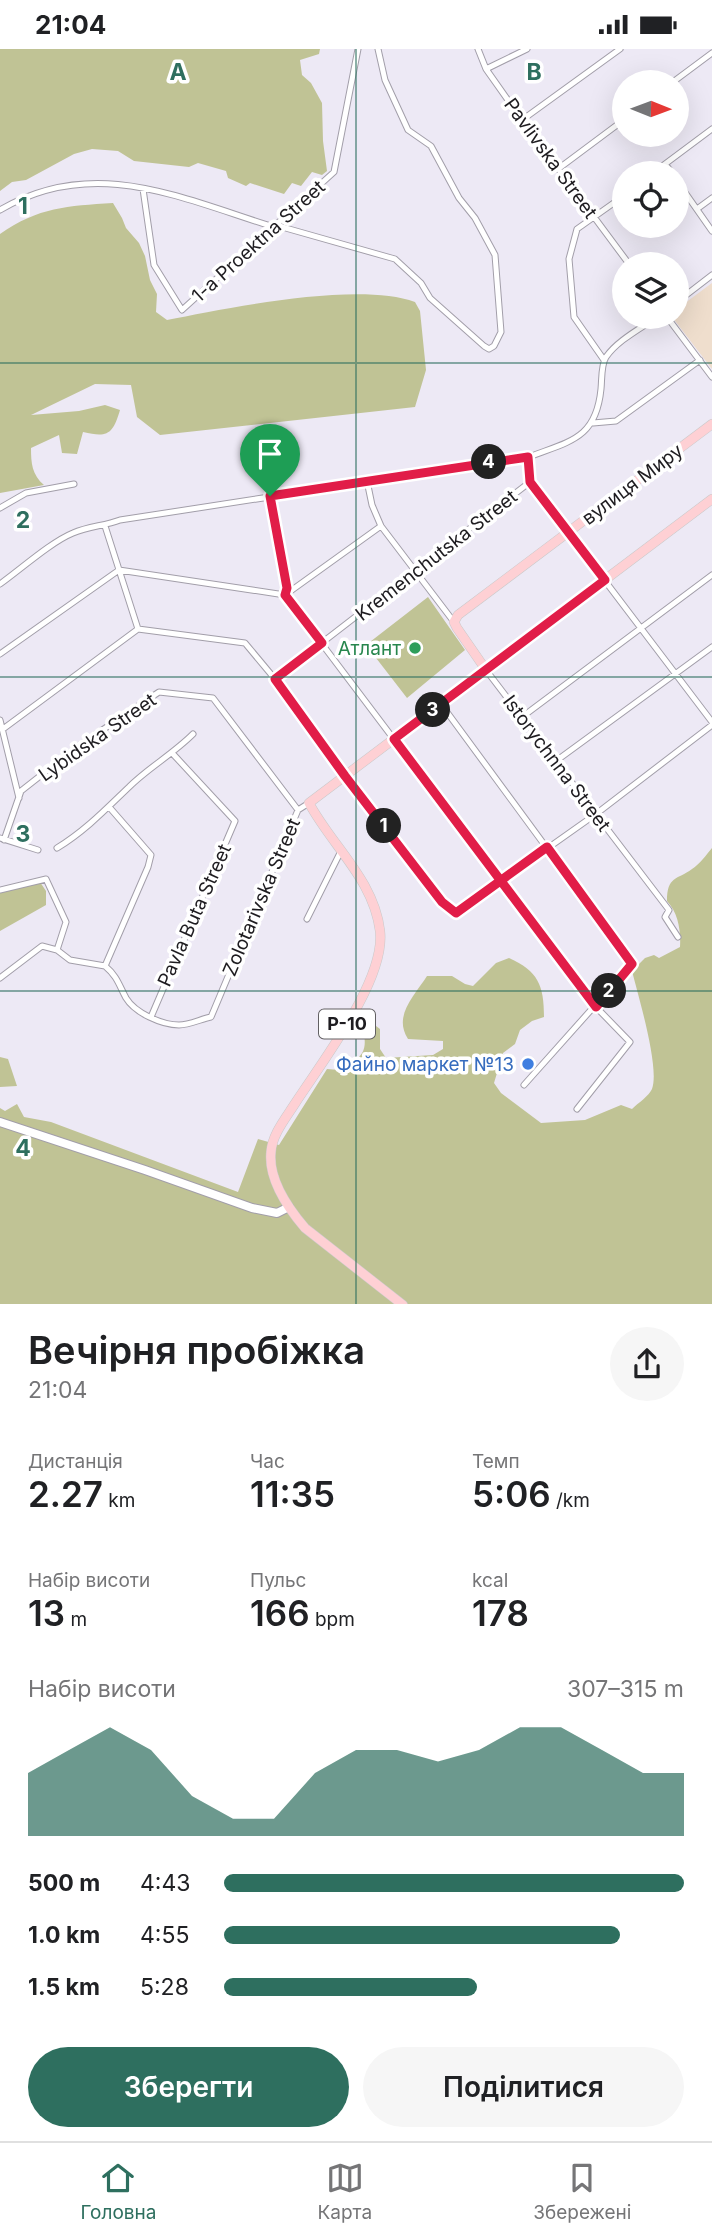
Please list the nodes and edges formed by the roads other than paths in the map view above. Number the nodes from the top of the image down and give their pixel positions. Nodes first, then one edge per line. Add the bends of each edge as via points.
1 (358, 49) edge
2 (378, 49) edge
3 (478, 49) edge
4 (527, 49) edge
5 (620, 49) edge
6 (712, 53) edge
7 (486, 69) junction
8 (689, 70) edge
9 (522, 120) junction
10 (612, 129) edge
11 (712, 129) edge
12 (669, 161) edge
13 (558, 169) junction
14 (144, 188) junction
15 (689, 198) edge
16 (712, 198) edge
17 (612, 205) edge
18 (697, 209) junction
19 (0, 210) edge
20 (594, 218) junction
21 (276, 226) junction
22 (712, 231) edge
23 (620, 252) edge
24 (712, 275) edge
25 (689, 293) edge
26 (640, 329) edge
27 (676, 329) edge
28 (604, 360) junction
29 (700, 360) junction
30 (712, 377) edge
31 (593, 423) junction
32 (712, 424) edge
33 (528, 457) junction
34 (367, 481) junction
35 (530, 482) junction
36 (74, 484) dead end
37 (270, 496) junction
38 (712, 499) edge
39 (0, 508) edge
40 (105, 526) junction
41 (381, 526) junction
42 (568, 531) junction
43 (119, 570) junction
44 (415, 573) junction
45 (712, 575) edge
46 (605, 580) junction
47 (0, 584) edge
48 (285, 595) junction
49 (454, 622) junction
50 (138, 629) junction
51 (641, 629) junction
52 (322, 643) junction
53 (712, 647) edge
54 (0, 654) edge
55 (486, 670) junction
56 (675, 674) junction
57 (275, 679) junction
58 (441, 704) junction
59 (522, 717) junction
60 (0, 720) edge
61 (712, 724) edge
62 (3, 729) junction
63 (193, 734) dead end
64 (394, 739) junction
65 (173, 754) junction
66 (556, 761) junction
67 (345, 776) junction
68 (19, 798) junction
69 (309, 803) junction
70 (110, 808) junction
71 (298, 810) junction
72 (596, 814) junction
73 (2, 839) edge
74 (547, 847) junction
75 (57, 848) dead end
76 (38, 850) dead end
77 (341, 851) junction
78 (500, 880) junction
79 (0, 890) edge
80 (307, 919) dead end
81 (678, 937) dead end
82 (57, 950) junction
83 (105, 966) junction
84 (0, 978) edge
85 (596, 1007) junction
86 (151, 1017) junction
87 (524, 1085) dead end
88 (577, 1109) dead end
89 (0, 1122) edge
90 (289, 1207) junction
91 (403, 1304) edge

1 - 21 street, 1-a Proektna Street via 334,172
2 - 21 street via 385,80 408,130 431,146 495,255 500,332 494,346 489,348 430,298 396,259
3 - 7 street, Pavlivska Street
4 - 7 street
5 - 9 street
6 - 8 street
7 - 9 street, Pavlivska Street
9 - 13 street, Pavlivska Street
10 - 13 street
11 - 12 street
13 - 20 street, Pavlivska Street
14 - 19 street via 83,183 25,195
14 - 21 street
14 - 21 street, 1-a Proektna Street via 154,265 182,310
15 - 18 street
16 - 18 street
17 - 20 street
18 - 22 street
20 - 23 street, Pavlivska Street
20 - 28 street via 577,229 572,243 571,298 574,317
24 - 25 street
26 - 28 street
27 - 29 street
28 - 31 street
29 - 30 street
29 - 31 street via 616,421
31 - 33 street via 570,441
32 - 42 main road, вулиця Миру
33 - 34 street
33 - 35 street
34 - 37 street
34 - 41 street, Istorychnna Street
35 - 42 street
35 - 44 street, Kremenchutska Street
36 - 39 street via 26,493
37 - 40 street
37 - 48 street
38 - 46 main road, Zolotarivska Street
40 - 43 street
40 - 47 street via 97,524 70,534
41 - 44 street, Istorychnna Street
41 - 48 street
42 - 46 street
42 - 49 main road, вулиця Миру
43 - 48 street
43 - 50 street
43 - 54 street
44 - 49 street, Istorychnna Street
44 - 52 street, Kremenchutska Street
45 - 51 street
46 - 51 street
46 - 55 main road, Zolotarivska Street
48 - 52 street
49 - 55 main road, Istorychnna Street
50 - 57 street via 245,643
50 - 62 street
51 - 56 street
51 - 59 street
52 - 57 street, Kremenchutska Street
52 - 64 street
53 - 56 street
55 - 58 main road, Zolotarivska Street
55 - 59 street, Istorychnna Street
56 - 61 street
56 - 66 street
57 - 67 street
58 - 64 main road, Zolotarivska Street
58 - 74 street
59 - 66 street, Istorychnna Street
60 - 62 street
61 - 72 street
62 - 68 street
63 - 65 street
64 - 67 main road, Zolotarivska Street
64 - 78 street
65 - 70 street via 130,785
65 - 86 street, Pavla Buta Street via 235,821
66 - 72 street, Istorychnna Street
67 - 69 main road, Zolotarivska Street
67 - 78 street via 442,902 456,913
68 - 71 street, Lybidska Street via 21,791 77,747 159,692 213,698
68 - 73 street, Lybidska Street
69 - 71 street, Zolotarivska Street
69 - 77 main road, Р-10
70 - 75 street
70 - 83 street via 151,855
71 - 86 street, Zolotarivska Street via 211,1017 181,1025
72 - 74 street
72 - 81 street, Istorychnna Street via 669,910 665,917
73 - 76 street
74 - 78 street
74 - 85 street via 632,964
77 - 80 street
77 - 90 main road, Р-10 via 372,898 381,946 373,979 272,1146 272,1172
78 - 85 street
79 - 82 street via 46,879 66,922
82 - 83 street via 70,960
82 - 84 street via 42,946
83 - 86 street via 116,975 127,1000
85 - 87 street
85 - 88 street via 630,1042
89 - 90 street via 251,1208 277,1213
90 - 91 main road, Р-10 via 316,1237

